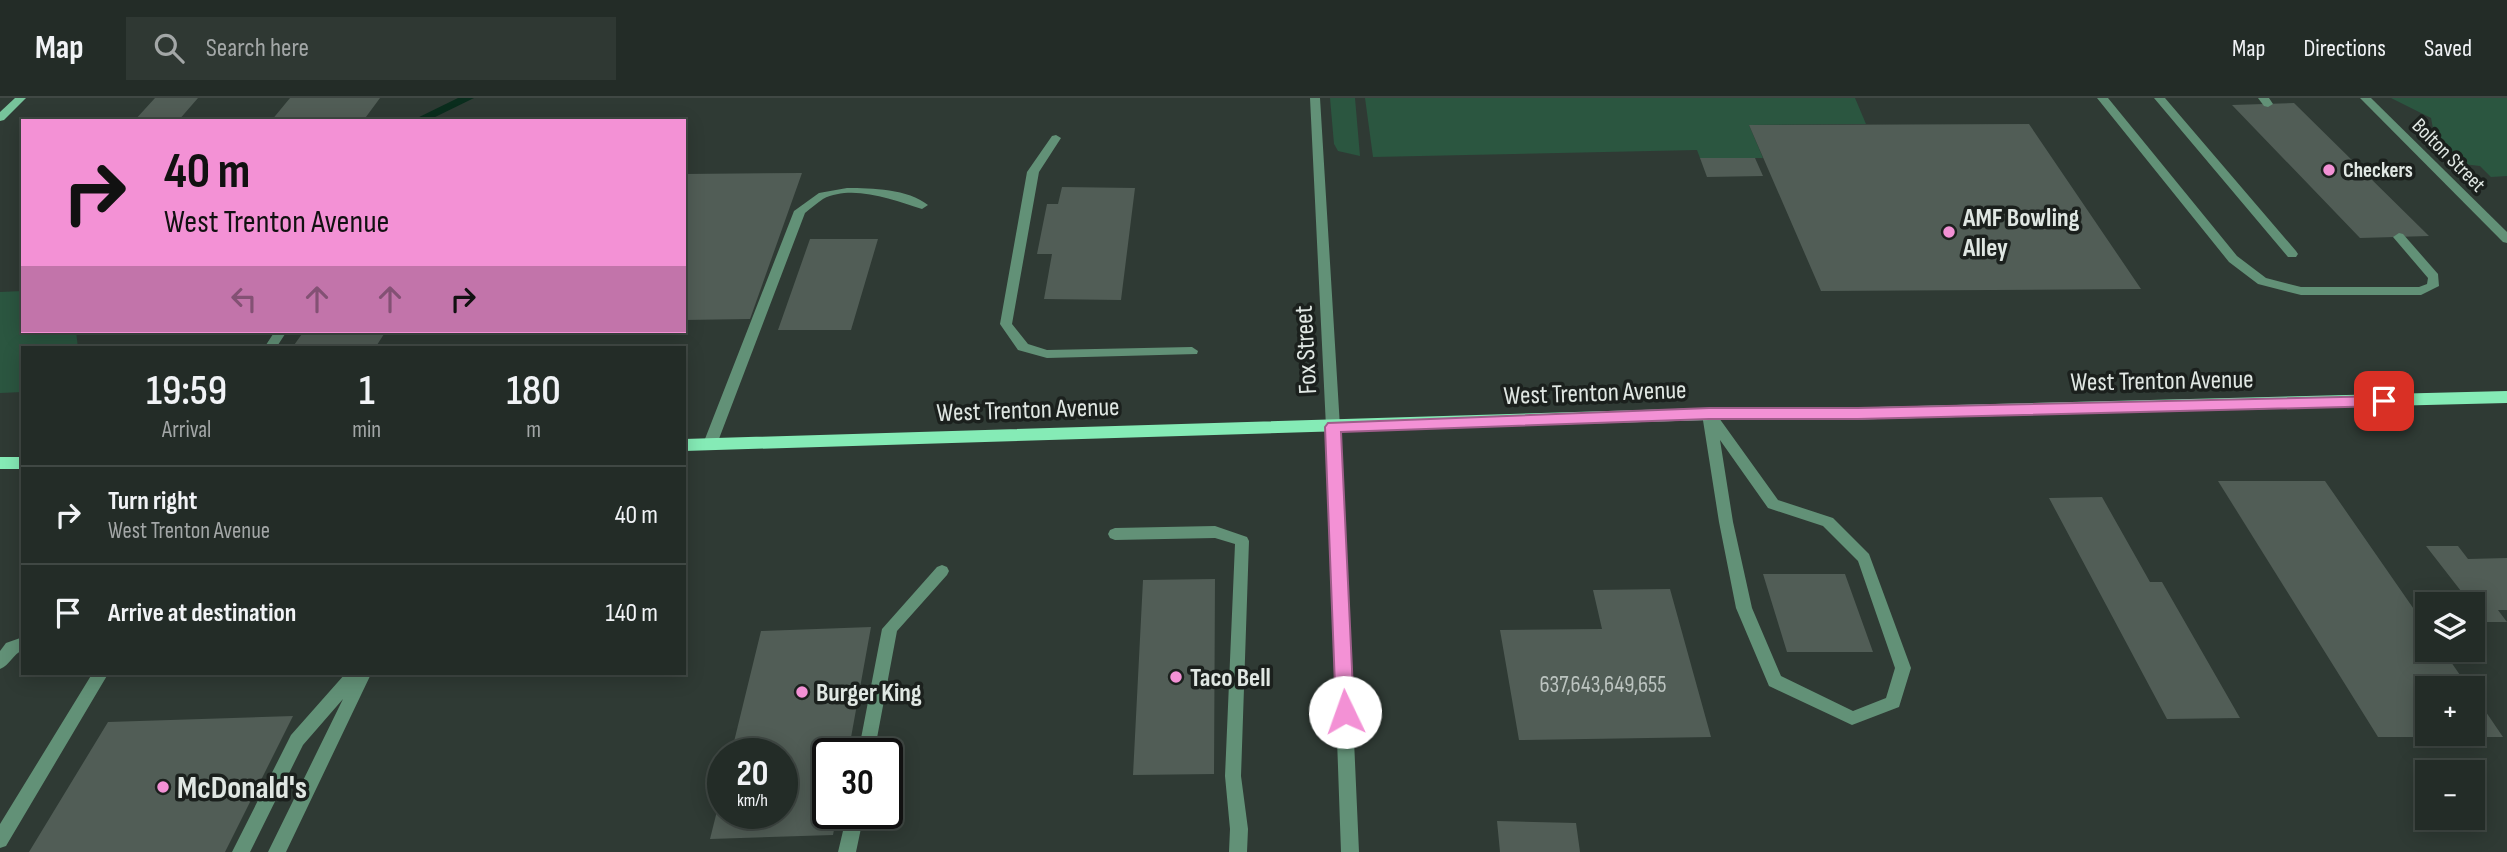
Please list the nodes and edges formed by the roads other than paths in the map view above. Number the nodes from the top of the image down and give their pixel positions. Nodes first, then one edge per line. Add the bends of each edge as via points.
1 (21, 98) edge
2 (1315, 98) edge
3 (2102, 98) edge
4 (2158, 98) edge
5 (2365, 98) edge
6 (0, 118) edge
7 (1056, 138) dead end
8 (922, 205) dead end
9 (2399, 237) dead end
10 (2507, 239) edge
11 (2292, 254) dead end
12 (1192, 351) dead end
13 (2507, 397) edge
14 (1709, 414) junction
15 (1333, 427) junction
16 (710, 444) junction
17 (686, 445) edge
18 (0, 463) edge
19 (21, 463) edge
20 (1115, 534) dead end
21 (942, 571) dead end
22 (21, 644) edge
23 (0, 663) edge
24 (99, 675) edge
25 (354, 675) edge
26 (363, 675) edge
27 (869, 738) edge
28 (5, 827) edge
29 (852, 829) edge
30 (0, 840) edge
31 (241, 852) edge
32 (276, 852) edge
33 (847, 852) edge
34 (1238, 852) edge
35 (1350, 852) edge

1 - 6 main road
2 - 15 street, Fox Street
3 - 9 street via 2233,259 2262,281 2301,291 2421,291 2433,286 2434,277
4 - 11 street
5 - 10 street, Bolton Street
7 - 12 street via 1032,172 1006,324 1023,347 1046,354
8 - 16 street via 899,195 860,192 822,195 800,211
13 - 14 main road, West Trenton Avenue
14 - 14 street via 1744,608 1775,681 1852,718 1893,702 1903,668 1864,558 1828,522 1773,504
14 - 15 main road, West Trenton Avenue
15 - 16 main road, West Trenton Avenue
15 - 35 street, Fox Street
16 - 17 main road, West Trenton Avenue
18 - 19 main road
20 - 34 street via 1214,532 1241,541 1233,776 1240,829
21 - 27 street via 890,629
22 - 23 street
24 - 28 street
25 - 31 street via 297,740
26 - 32 street
28 - 30 street
29 - 33 street

